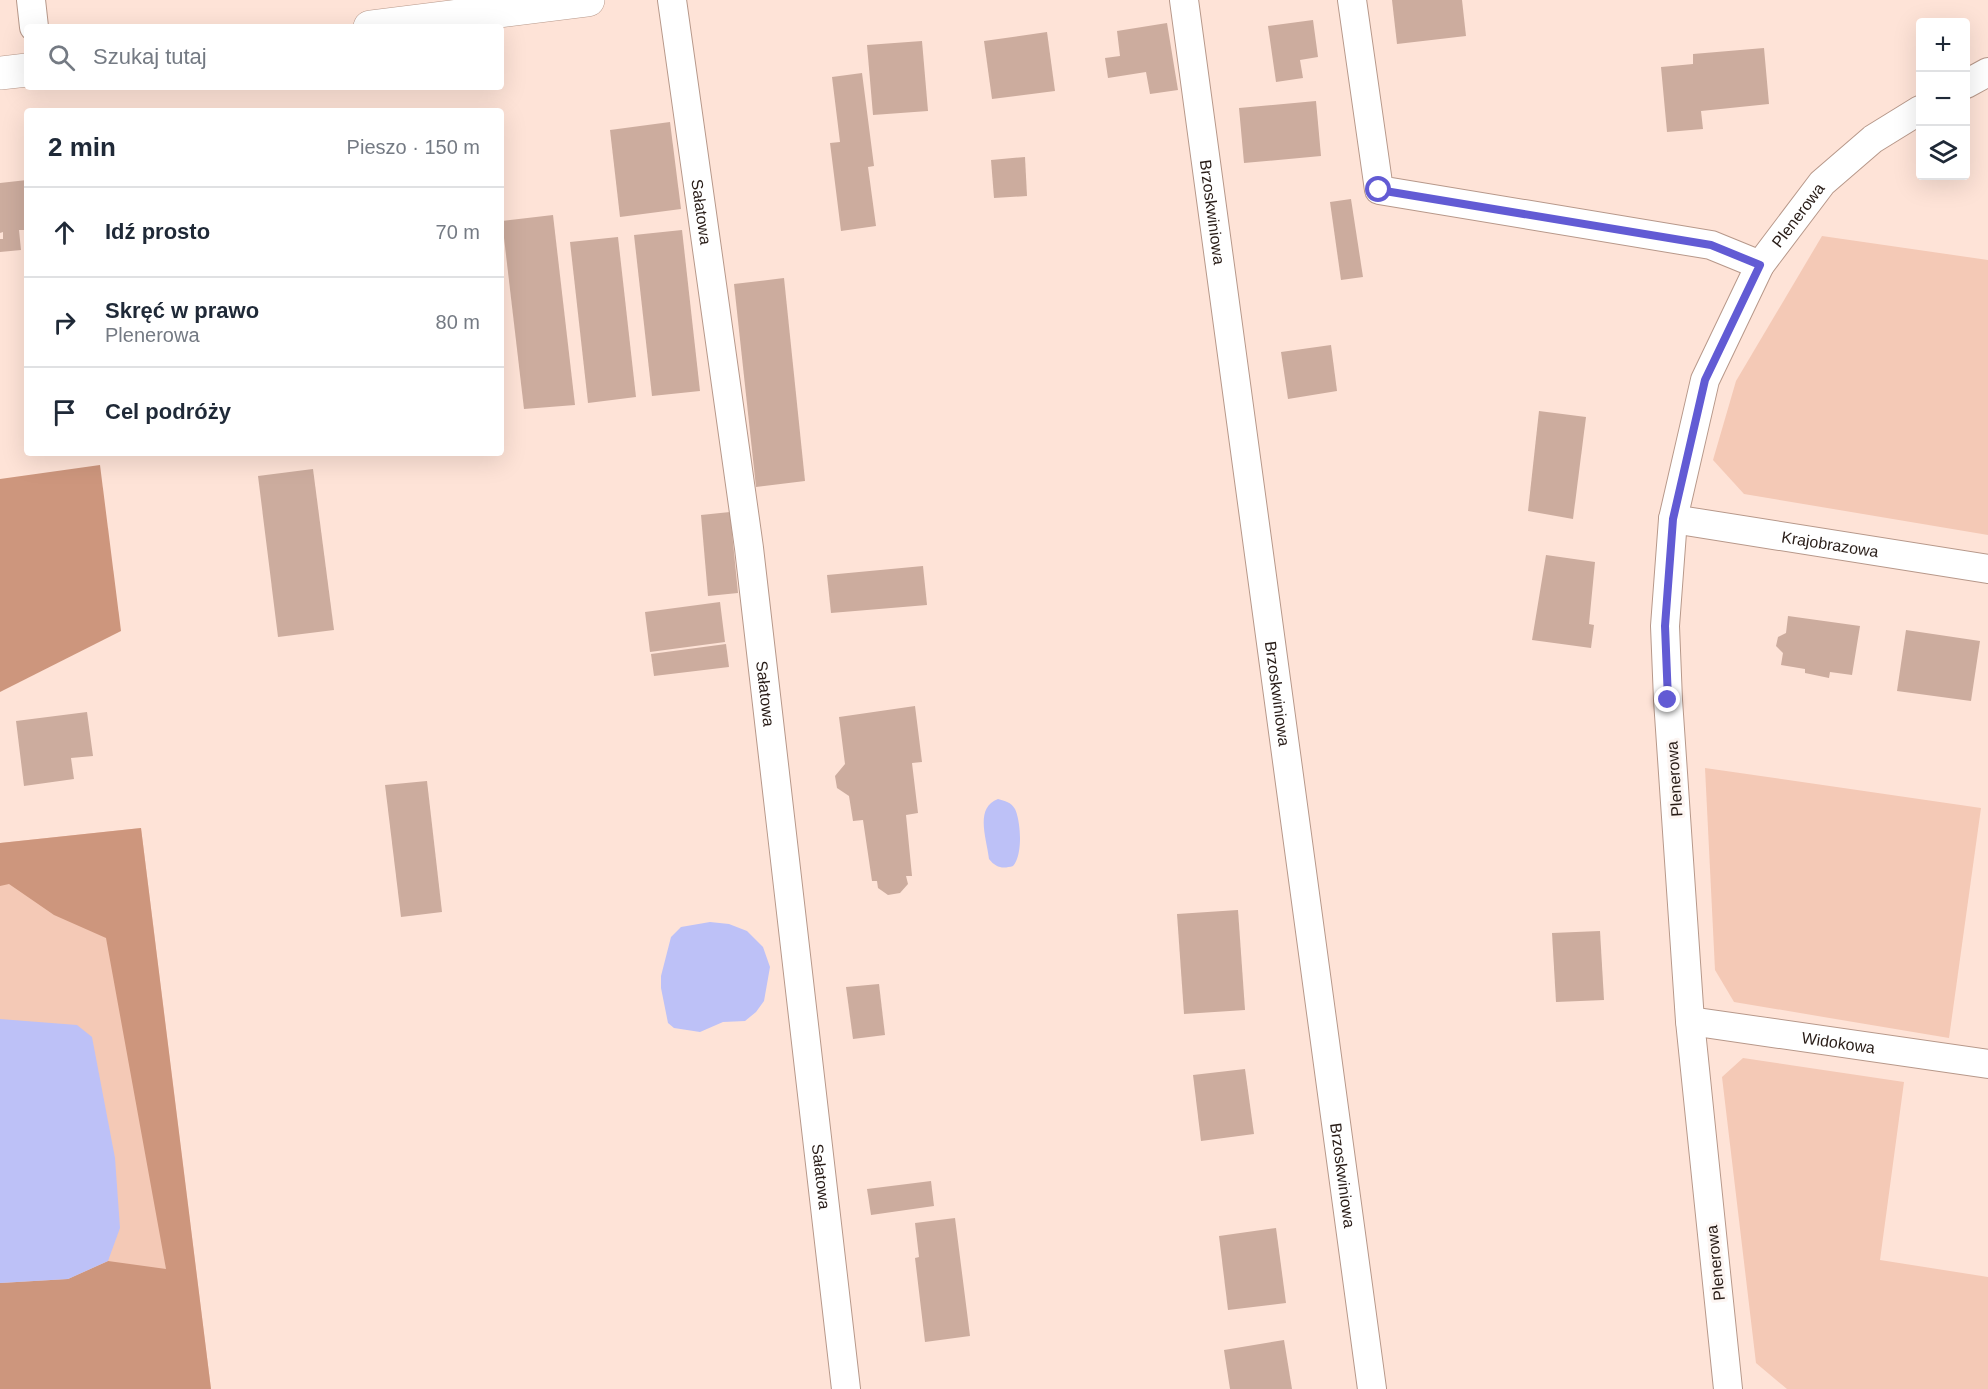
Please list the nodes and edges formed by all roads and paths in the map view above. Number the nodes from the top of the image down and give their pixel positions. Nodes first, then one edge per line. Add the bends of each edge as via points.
1 (31, 0) edge
2 (588, 0) edge
3 (672, 0) edge
4 (1184, 0) edge
5 (1352, 0) edge
6 (34, 24) edge
7 (394, 24) edge
8 (24, 70) edge
9 (1988, 72) edge
10 (0, 73) edge
11 (1970, 81) edge
12 (1916, 112) edge
13 (1760, 265) junction
14 (1673, 519) junction
15 (1988, 569) edge
16 (1690, 1021) junction
17 (1988, 1064) edge
18 (846, 1389) edge
19 (1372, 1389) edge
20 (1728, 1389) edge

1 - 6 street
2 - 7 street
3 - 18 street, Sałatowa via 749,548
4 - 19 street, Brzoskwiniowa
5 - 13 street via 1379,190 1711,245
8 - 10 street
9 - 11 street
12 - 13 street, Plenerowa via 1873,139 1822,183
13 - 14 street, Plenerowa via 1705,380
14 - 15 street, Krajobrazowa
14 - 16 street, Plenerowa via 1665,626
16 - 17 street, Widokowa
16 - 20 street, Plenerowa

